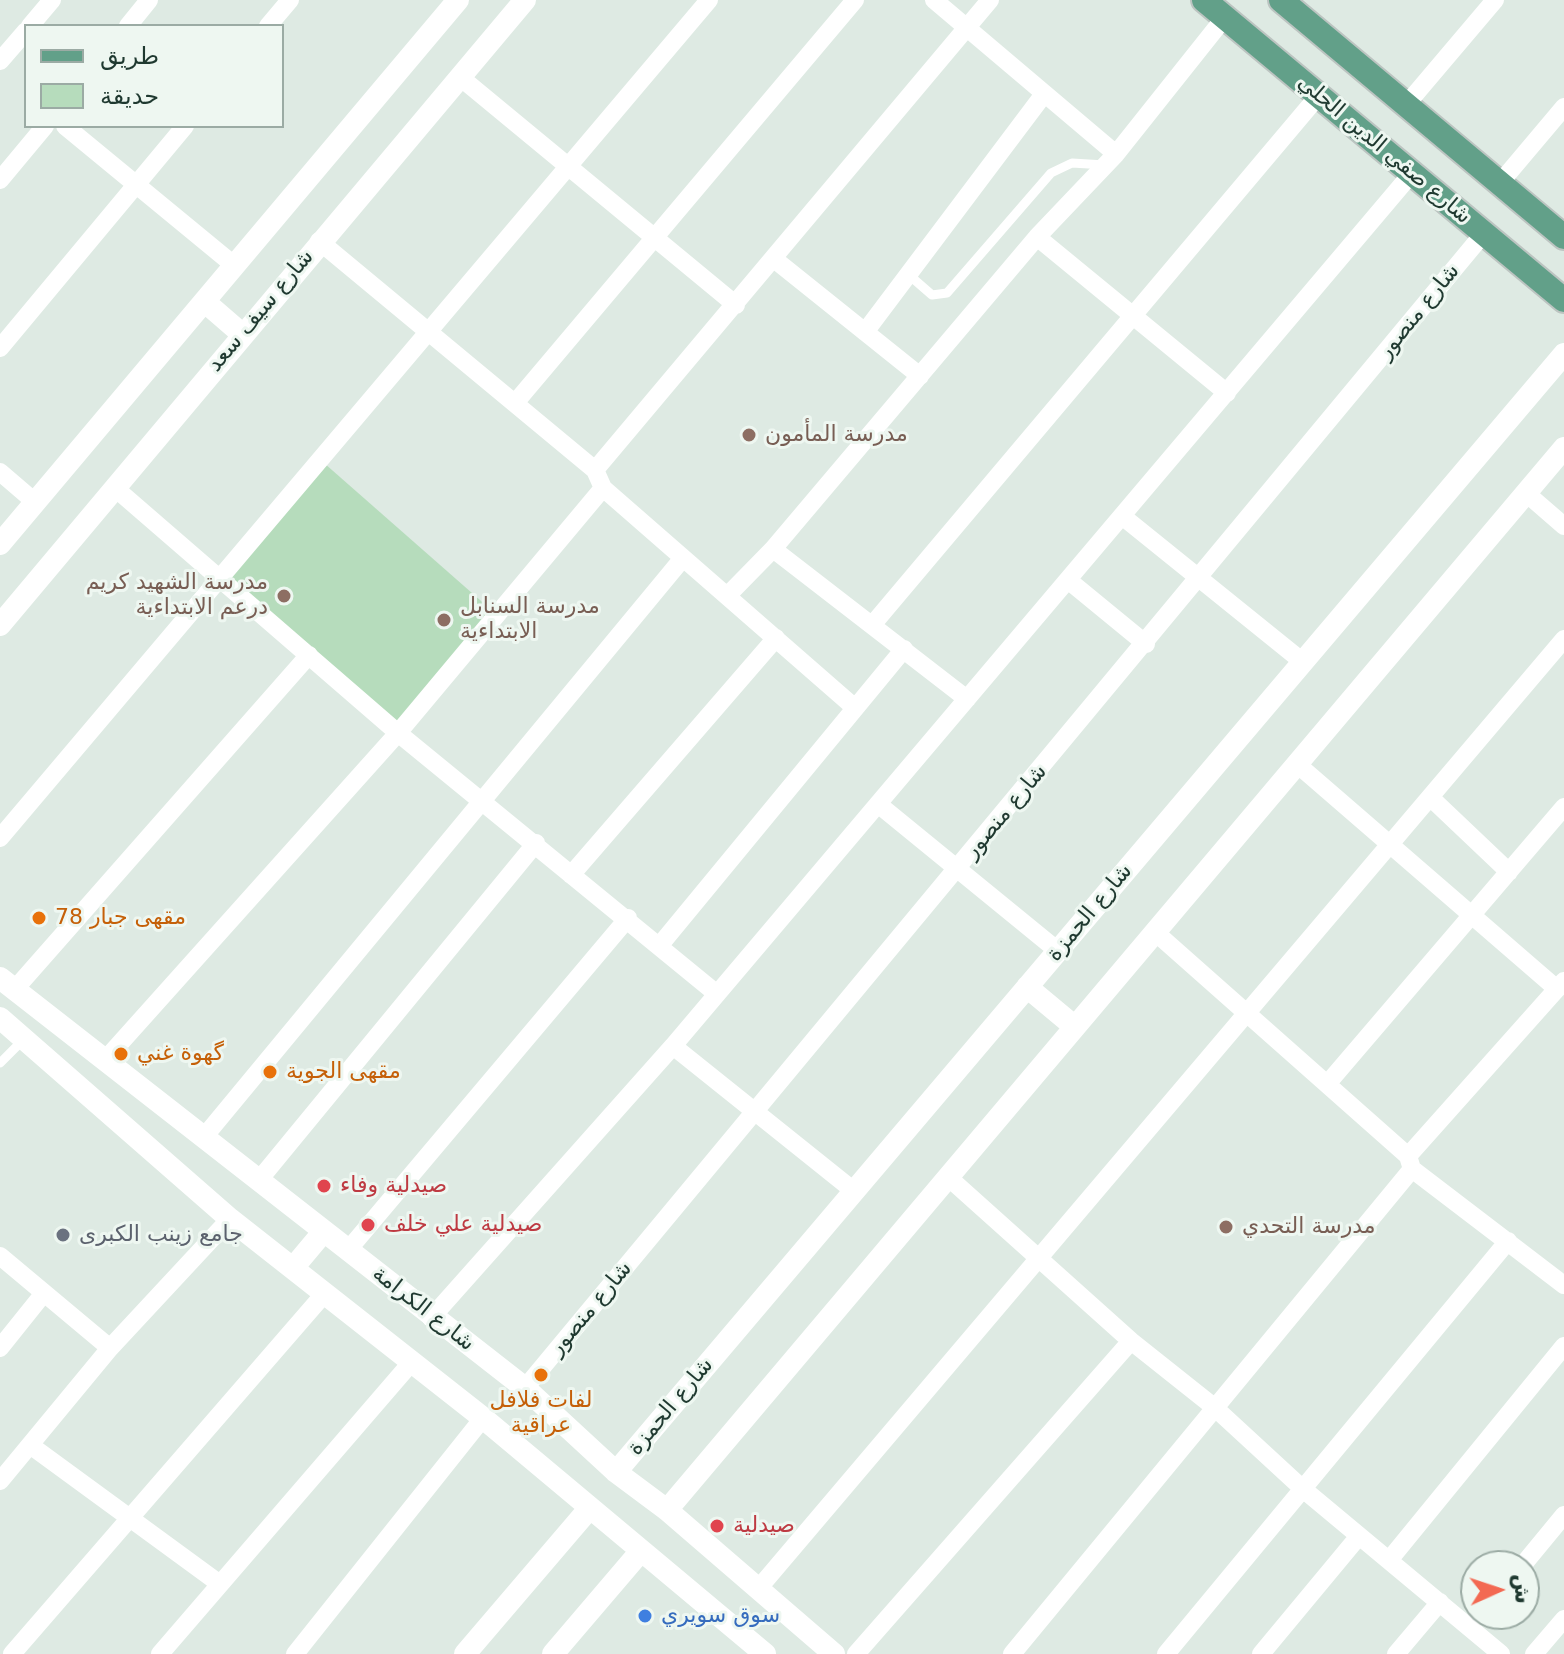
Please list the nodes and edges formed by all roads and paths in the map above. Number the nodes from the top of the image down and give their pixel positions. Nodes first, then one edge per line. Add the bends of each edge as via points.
1 (26, 0) edge
2 (290, 0) edge
3 (458, 0) edge
4 (525, 0) edge
5 (709, 0) edge
6 (855, 0) edge
7 (934, 0) edge
8 (990, 0) edge
9 (1204, 0) edge
10 (1281, 0) edge
11 (1494, 0) edge
12 (41, 13) edge
13 (1225, 17) junction
14 (270, 24) edge
15 (966, 29) junction
16 (24, 33) edge
17 (0, 61) edge
18 (460, 77) junction
19 (1044, 94) junction
20 (1319, 95) junction
21 (1406, 105) junction
22 (1564, 107) edge
23 (43, 128) edge
24 (67, 128) edge
25 (183, 128) edge
26 (1111, 160) junction
27 (569, 167) junction
28 (1412, 173) junction
29 (0, 180) edge
30 (1500, 183) junction
31 (136, 185) junction
32 (1484, 233) junction
33 (1037, 237) junction
34 (1564, 237) edge
35 (654, 238) junction
36 (319, 241) junction
37 (774, 259) junction
38 (235, 266) junction
39 (909, 275) junction
40 (1564, 300) edge
41 (205, 302) junction
42 (736, 305) junction
43 (1134, 315) junction
44 (429, 332) junction
45 (865, 332) junction
46 (242, 334) junction
47 (0, 348) edge
48 (1564, 354) edge
49 (920, 376) junction
50 (1227, 393) junction
51 (515, 403) junction
52 (1564, 448) edge
53 (595, 470) junction
54 (0, 472) edge
55 (115, 488) junction
56 (603, 488) junction
57 (1526, 493) junction
58 (35, 502) junction
59 (1122, 516) junction
60 (1564, 526) edge
61 (0, 544) edge
62 (773, 549) junction
63 (683, 558) junction
64 (221, 577) junction
65 (1201, 578) junction
66 (1068, 580) junction
67 (727, 596) junction
68 (873, 624) junction
69 (0, 625) edge
70 (776, 638) junction
71 (1564, 639) edge
72 (1146, 644) junction
73 (904, 649) junction
74 (309, 655) junction
75 (1303, 662) junction
76 (967, 699) junction
77 (854, 707) junction
78 (398, 733) junction
79 (1297, 764) junction
80 (1430, 797) junction
81 (482, 799) junction
82 (878, 804) junction
83 (1564, 807) edge
84 (0, 838) edge
85 (536, 843) junction
86 (1389, 845) junction
87 (959, 868) junction
88 (1509, 872) junction
89 (571, 875) junction
90 (1471, 915) junction
91 (628, 918) junction
92 (1155, 932) junction
93 (660, 945) junction
94 (1058, 951) junction
95 (8, 983) edge
96 (1560, 985) edge
97 (1027, 987) junction
98 (717, 994) junction
99 (1246, 1014) junction
100 (0, 1018) edge
101 (1075, 1027) junction
102 (24, 1038) junction
103 (673, 1046) junction
104 (105, 1060) junction
105 (0, 1063) edge
106 (1328, 1083) junction
107 (755, 1112) junction
108 (204, 1137) junction
109 (1410, 1163) junction
110 (948, 1177) junction
111 (259, 1180) junction
112 (854, 1191) junction
113 (230, 1219) junction
114 (324, 1231) junction
115 (1508, 1241) junction
116 (348, 1250) junction
117 (0, 1256) edge
118 (1038, 1258) junction
119 (293, 1268) junction
120 (1562, 1279) edge
121 (44, 1293) junction
122 (325, 1293) junction
123 (431, 1318) junction
124 (1131, 1341) junction
125 (1564, 1346) edge
126 (0, 1348) edge
127 (110, 1348) junction
128 (410, 1364) junction
129 (525, 1388) junction
130 (1214, 1407) junction
131 (483, 1418) junction
132 (30, 1445) junction
133 (616, 1472) junction
134 (0, 1481) edge
135 (1303, 1489) junction
136 (588, 1510) junction
137 (667, 1510) junction
138 (1564, 1515) edge
139 (130, 1518) junction
140 (1359, 1536) junction
141 (1535, 1550) edge
142 (640, 1552) junction
143 (1390, 1559) junction
144 (220, 1584) junction
145 (758, 1589) junction
146 (1440, 1602) junction
147 (1460, 1613) edge
148 (1564, 1619) edge
149 (1483, 1630) edge
150 (171, 1650) edge
151 (12, 1654) edge
152 (295, 1654) edge
153 (465, 1654) edge
154 (553, 1654) edge
155 (765, 1654) edge
156 (834, 1654) edge
157 (856, 1654) edge
158 (1012, 1654) edge
159 (1166, 1654) edge
160 (1261, 1654) edge
161 (1396, 1654) edge
162 (1501, 1654) edge
163 (1534, 1654) edge

1 - 12 street
2 - 14 street
3 - 38 street
4 - 18 street, شارع سيف سعد
5 - 27 street
6 - 35 street
7 - 15 street
8 - 15 street
9 - 13 main road, شارع صفي الدين الحلي
10 - 21 main road
11 - 21 street
13 - 20 main road, شارع صفي الدين الحلي
13 - 26 street
15 - 19 street
15 - 37 street
16 - 17 street
18 - 27 street
18 - 36 street, شارع سيف سعد
19 - 26 street
19 - 39 street
20 - 28 main road, شارع صفي الدين الحلي
20 - 43 street
21 - 30 main road
22 - 30 street
23 - 29 street
24 - 31 street
25 - 31 street
26 - 33 street
26 - 39 lane via 1072,163 1051,173 947,293 932,295
27 - 35 street
27 - 44 street
28 - 32 main road, شارع صفي الدين الحلي
28 - 50 street
30 - 34 main road
31 - 38 street
31 - 47 street
32 - 40 main road, شارع صفي الدين الحلي
32 - 65 street, شارع منصور
33 - 43 street
33 - 49 street
35 - 42 street
35 - 51 street
36 - 44 street
36 - 46 street, شارع سيف سعد
37 - 42 street
37 - 45 street
38 - 41 street
39 - 45 street
41 - 46 street
41 - 58 street
42 - 53 street
43 - 50 street
43 - 68 street
44 - 51 street
44 - 64 street
45 - 49 street
46 - 55 street, شارع سيف سعد
48 - 75 street, شارع الحمزة
49 - 62 street
50 - 59 street
51 - 53 street
52 - 57 street
53 - 56 street
54 - 58 street
55 - 64 street
55 - 69 street, شارع سيف سعد
56 - 63 street
56 - 78 street
57 - 60 street
57 - 79 street
58 - 61 street
59 - 65 street
59 - 66 street
62 - 67 street
62 - 68 street
63 - 67 street
63 - 81 street
64 - 74 street
64 - 84 street
65 - 72 street, شارع منصور
65 - 75 street
66 - 72 street
66 - 76 street
67 - 70 street
68 - 73 street
70 - 77 street
70 - 89 street
71 - 80 street
72 - 87 street, شارع منصور
73 - 76 street
73 - 77 street
74 - 78 street
74 - 95 street
75 - 94 street, شارع الحمزة
76 - 82 street
77 - 93 street
78 - 81 street
78 - 104 street
79 - 86 street
79 - 92 street
80 - 86 street
80 - 88 street
81 - 85 street
81 - 108 street
82 - 87 street
82 - 98 street
83 - 88 street
85 - 89 street
85 - 111 street
86 - 90 street
86 - 99 street
87 - 94 street
87 - 107 street, شارع منصور
88 - 90 street
89 - 91 street
90 - 96 street
90 - 106 street
91 - 93 street
91 - 116 street
92 - 99 street
92 - 101 street
93 - 98 street
94 - 97 street, شارع الحمزة
95 - 104 street, شارع الكرامة
96 - 109 street
97 - 101 street
97 - 112 street, شارع الحمزة
98 - 103 street
99 - 106 street
99 - 118 street
100 - 102 street
101 - 110 street
102 - 105 lane
102 - 113 street
103 - 107 street
103 - 123 street
104 - 108 street, شارع الكرامة
106 - 109 street
107 - 112 street
107 - 129 street, شارع منصور
108 - 111 street, شارع الكرامة
109 - 115 street
109 - 130 street
110 - 118 street
110 - 137 street
111 - 114 street, شارع الكرامة
112 - 133 street, شارع الحمزة
113 - 119 street
113 - 127 street
114 - 116 street, شارع الكرامة
114 - 119 street
115 - 120 street
115 - 135 street
116 - 123 street, شارع الكرامة
117 - 121 street
118 - 124 street
118 - 145 street
119 - 122 street
121 - 126 street
121 - 127 street
122 - 128 street
122 - 139 street
123 - 129 street, شارع الكرامة
124 - 130 street
124 - 157 street
125 - 143 street
127 - 132 street
128 - 131 street
128 - 144 street
129 - 133 street, شارع الكرامة
130 - 135 street
130 - 158 street
131 - 136 street
131 - 152 street
132 - 134 street
132 - 139 street
133 - 137 street, شارع الكرامة
135 - 140 street
135 - 159 street
136 - 142 street
136 - 153 street
137 - 145 street, شارع الكرامة
138 - 141 street
139 - 144 street
139 - 151 street
140 - 143 street
140 - 160 street
142 - 154 street
142 - 155 street
143 - 146 street
144 - 150 street
145 - 156 street, شارع الكرامة
146 - 147 street
146 - 161 street
148 - 163 street
149 - 162 street

